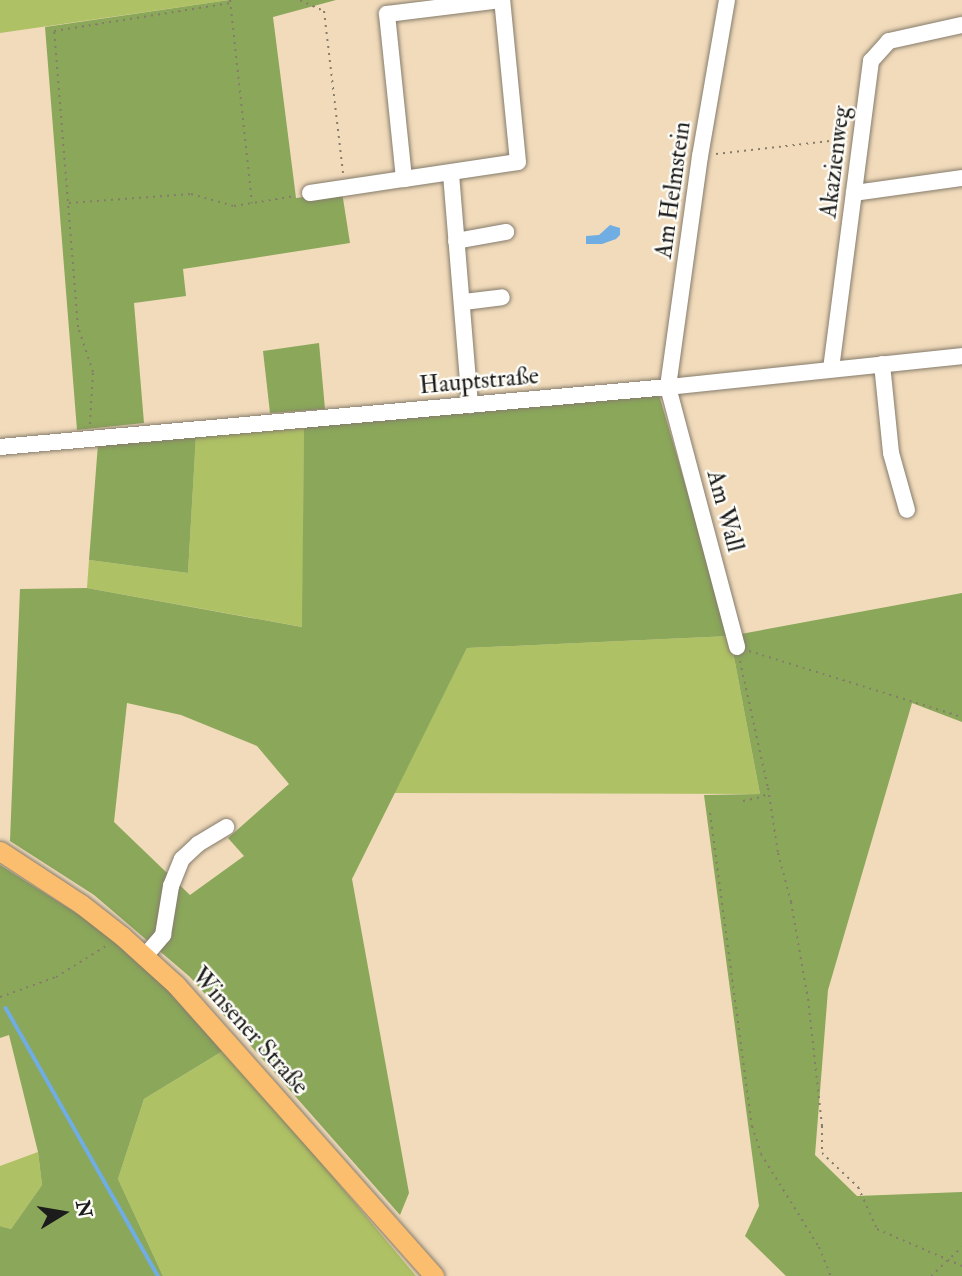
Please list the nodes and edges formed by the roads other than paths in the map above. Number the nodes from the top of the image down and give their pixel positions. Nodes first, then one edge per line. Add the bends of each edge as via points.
1 (501, 0) edge
2 (727, 0) edge
3 (962, 26) edge
4 (451, 173) junction
5 (962, 178) edge
6 (404, 179) junction
7 (310, 193) road end
8 (854, 193) junction
9 (506, 232) dead end
10 (456, 241) junction
11 (502, 297) dead end
12 (464, 302) junction
13 (962, 356) edge
14 (882, 364) junction
15 (831, 369) junction
16 (668, 387) junction
17 (470, 405) junction
18 (0, 447) edge
19 (907, 510) dead end
20 (737, 647) road end
21 (226, 827) dead end
22 (0, 851) edge
23 (145, 956) junction
24 (434, 1276) edge

1 - 4 street via 518,162
1 - 6 street via 387,14
2 - 16 street, Am Helmstein
3 - 8 street, Akazienweg via 889,41 871,61
4 - 6 street
4 - 10 street
5 - 8 street
6 - 7 street
8 - 15 street, Akazienweg
9 - 10 street
10 - 12 street
11 - 12 street
12 - 17 street
13 - 14 street, Hauptstraße
14 - 15 street, Hauptstraße
14 - 19 street via 891,453
15 - 16 street, Hauptstraße
16 - 17 street, Hauptstraße
16 - 20 street, Am Wall
17 - 18 street, Hauptstraße
21 - 23 street via 182,859 171,886 163,934
22 - 23 main road, Winsener Straße
23 - 24 main road, Winsener Straße via 221,1032

